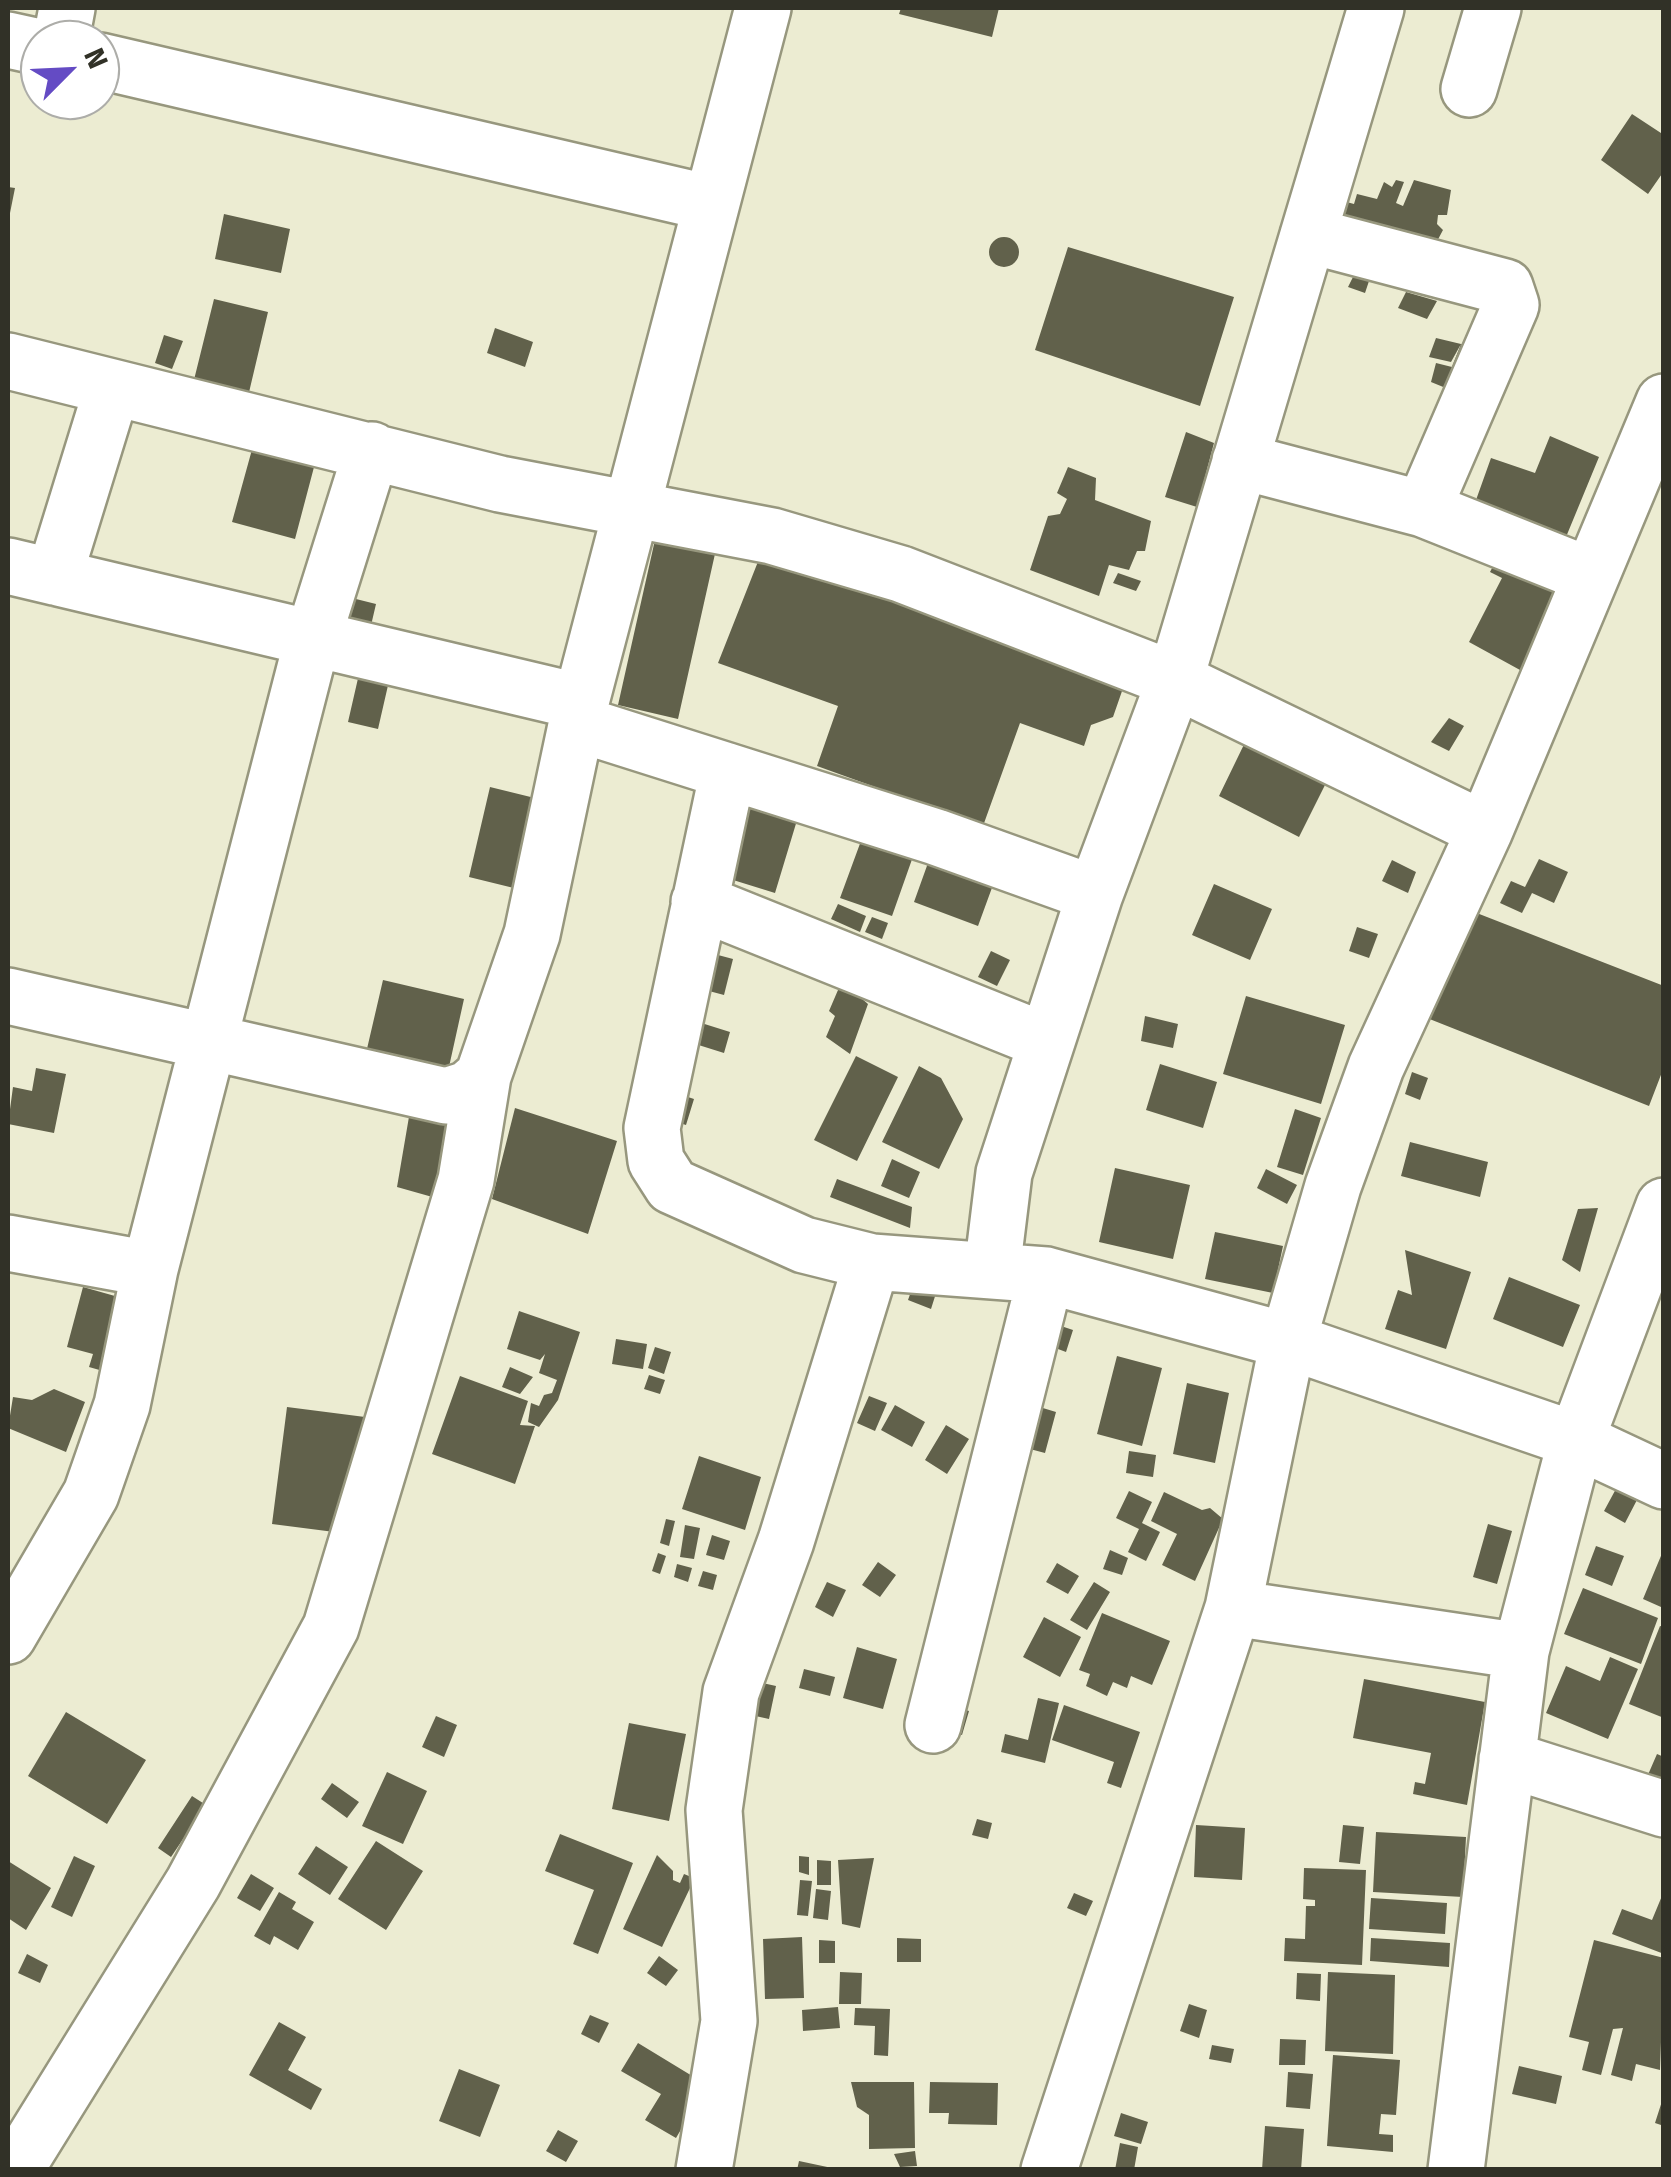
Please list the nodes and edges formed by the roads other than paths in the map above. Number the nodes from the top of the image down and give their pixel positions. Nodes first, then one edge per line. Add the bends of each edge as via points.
1 (763, 8) edge
2 (1376, 8) edge
3 (1493, 8) edge
4 (120, 66) edge
5 (1469, 89) dead end
6 (710, 204) junction
7 (1308, 236) junction
8 (8, 361) edge
9 (112, 389) junction
10 (1664, 402) edge
11 (372, 450) junction
12 (1240, 461) junction
13 (1424, 509) junction
14 (632, 512) junction
15 (31, 572) edge
16 (1591, 576) junction
17 (312, 641) junction
18 (1175, 680) junction
19 (579, 712) junction
20 (728, 771) junction
21 (1485, 830) junction
22 (1095, 894) junction
23 (699, 902) junction
24 (8, 996) edge
25 (210, 1038) junction
26 (1045, 1041) junction
27 (483, 1076) junction
28 (1664, 1206) edge
29 (8, 1243) edge
30 (872, 1262) junction
31 (150, 1270) junction
32 (992, 1272) junction
33 (1046, 1276) junction
34 (1288, 1340) junction
35 (1576, 1440) junction
36 (1664, 1481) edge
37 (1234, 1608) junction
38 (8, 1636) edge
39 (1522, 1650) junction
40 (933, 1725) dead end
41 (1507, 1759) junction
42 (1664, 1809) edge
43 (15, 2170) edge
44 (704, 2170) edge
45 (1049, 2170) edge
46 (1456, 2170) edge

1 - 6 street
2 - 7 street
3 - 5 street
4 - 6 street
6 - 14 street
7 - 12 street
7 - 13 street via 1506,287 1510,305
8 - 9 street
9 - 11 street
9 - 15 street
10 - 16 street
11 - 14 street
11 - 17 street
12 - 13 street
12 - 18 street
13 - 16 street
14 - 18 street via 826,550
14 - 19 street
15 - 17 street
16 - 21 street
17 - 19 street
17 - 25 street
18 - 21 street
18 - 22 street
19 - 20 street
19 - 27 street via 532,934
20 - 22 street
20 - 23 street
21 - 34 street via 1376,1067
22 - 26 street
23 - 26 street
23 - 30 street via 652,1128 656,1161 672,1186 694,1200 804,1244
24 - 25 street
25 - 27 street via 446,1096
25 - 31 street
26 - 32 street via 1004,1173
27 - 43 street via 466,1180 332,1627 193,1883
28 - 35 street
29 - 31 street
30 - 32 street
30 - 44 street via 786,1541 731,1692 714,1810 729,2021
31 - 38 street via 122,1405 91,1494
32 - 33 street
33 - 34 street
33 - 40 street
34 - 35 street
34 - 37 street
35 - 36 street
35 - 39 street
37 - 39 street
37 - 45 street
39 - 41 street
41 - 42 street
41 - 46 street

